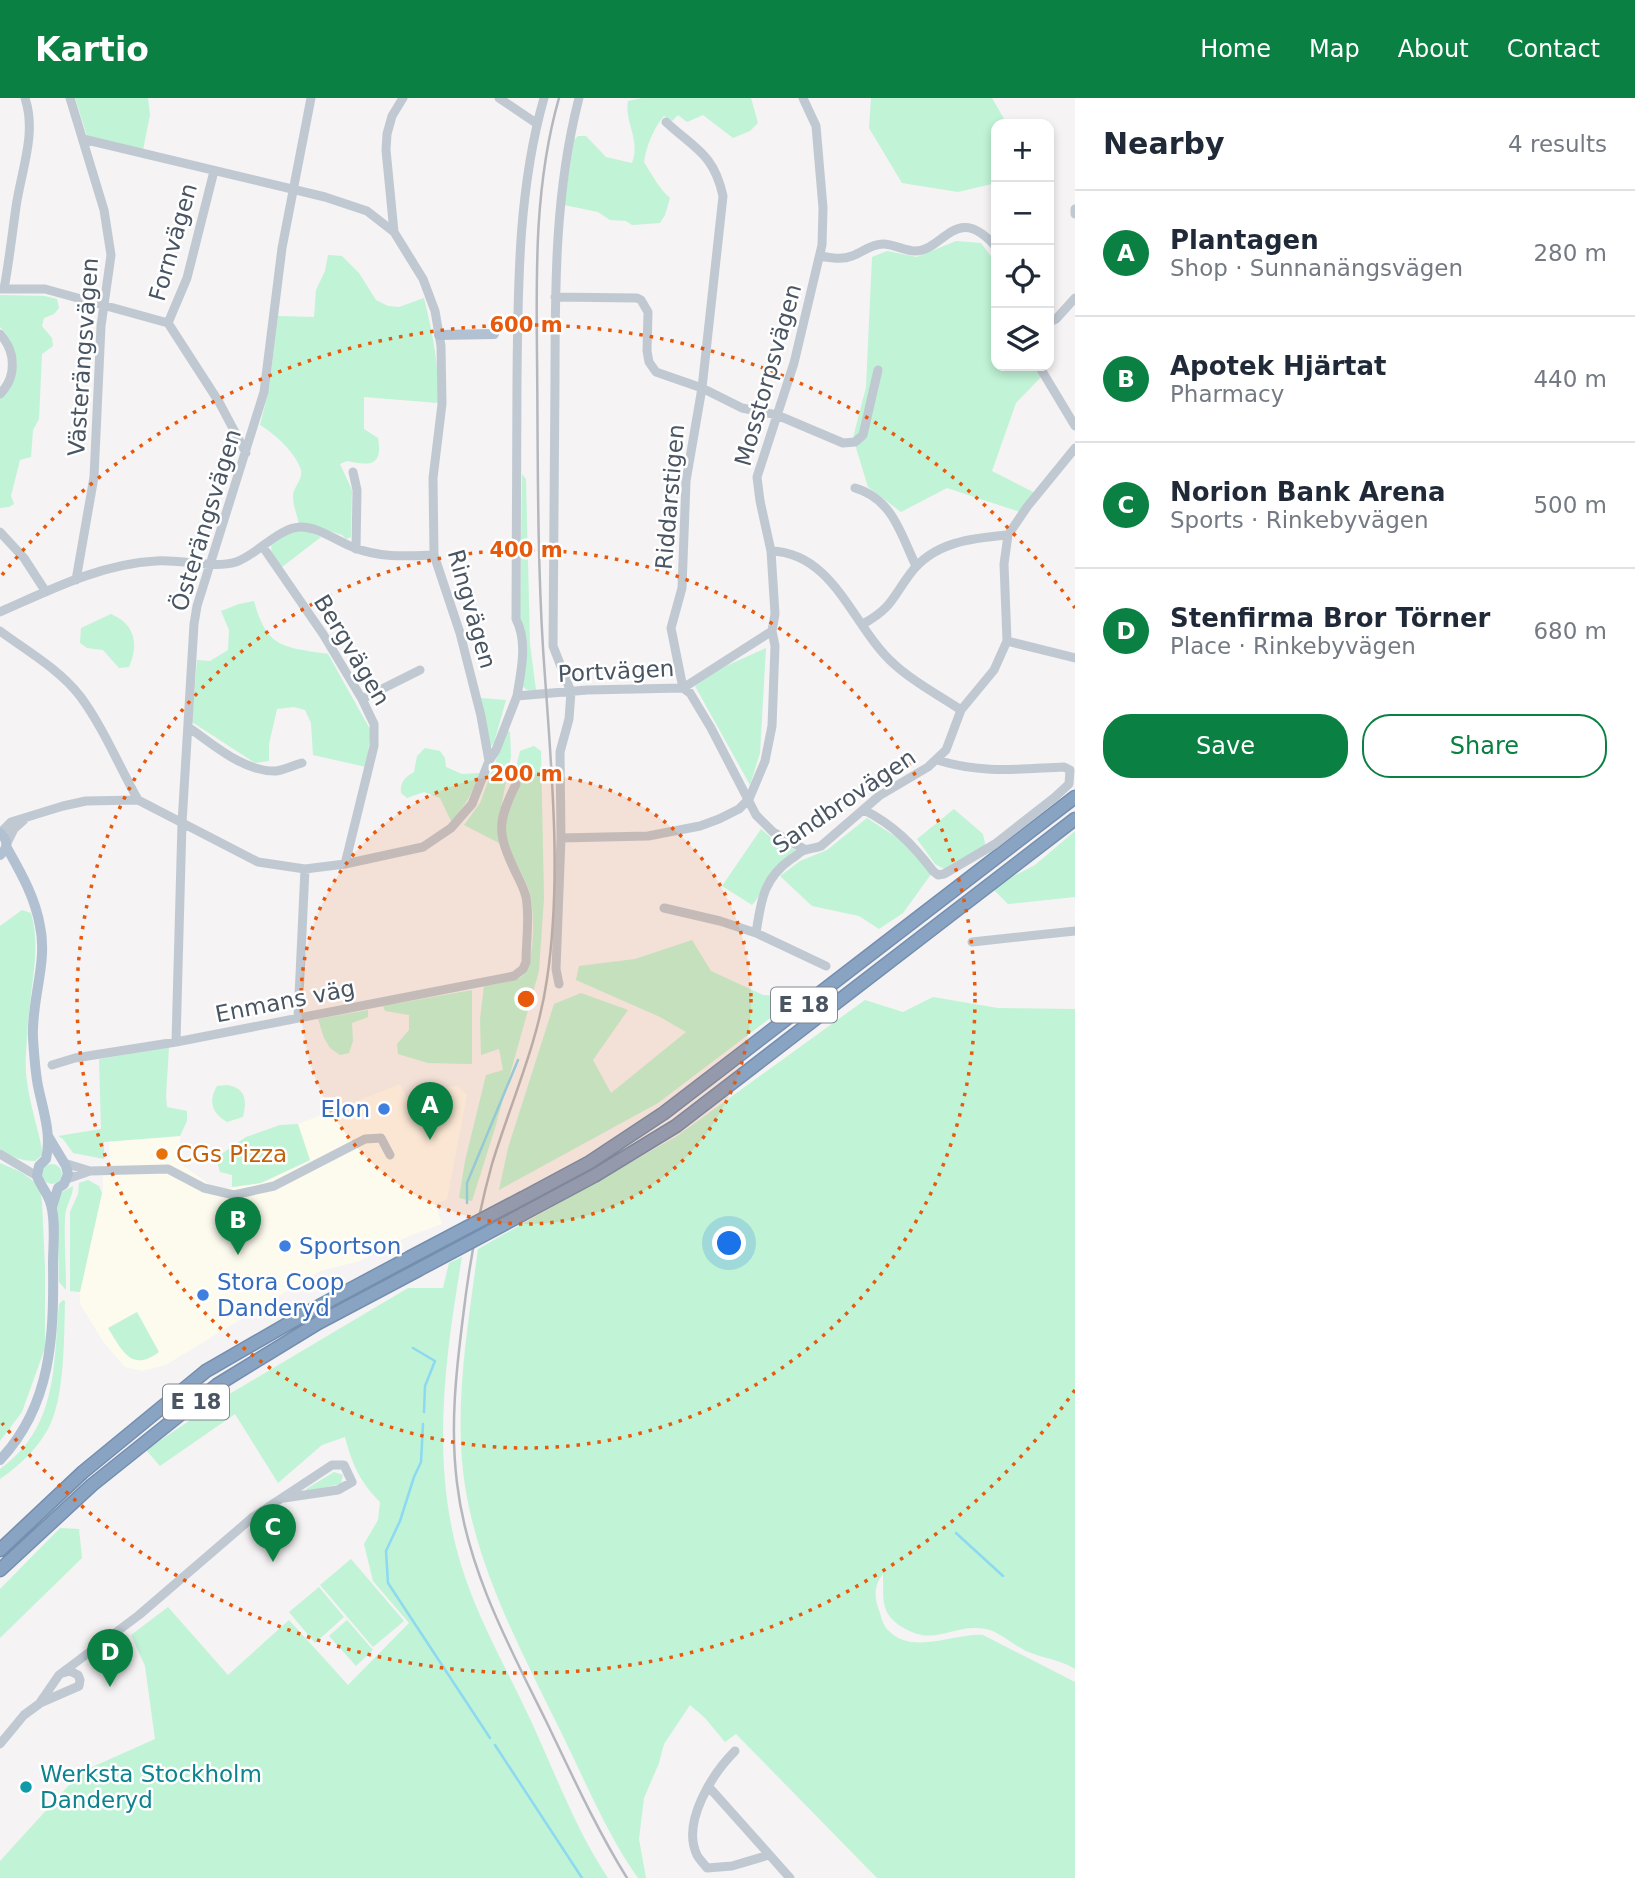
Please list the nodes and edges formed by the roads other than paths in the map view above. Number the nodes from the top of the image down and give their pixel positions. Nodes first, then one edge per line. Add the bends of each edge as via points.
1 (25, 98) edge
2 (70, 98) edge
3 (311, 98) edge
4 (403, 98) edge
5 (499, 98) edge
6 (510, 98) edge
7 (544, 98) edge
8 (579, 98) edge
9 (803, 98) edge
10 (516, 111) junction
11 (666, 122) dead end
12 (536, 123) junction
13 (83, 139) junction
14 (214, 171) junction
15 (293, 189) junction
16 (394, 232) junction
17 (994, 245) edge
18 (820, 256) junction
19 (2, 289) edge
20 (555, 297) junction
21 (1075, 298) edge
22 (105, 306) junction
23 (1054, 320) edge
24 (168, 323) junction
25 (0, 334) edge
26 (494, 334) dead end
27 (439, 335) junction
28 (878, 370) dead end
29 (1043, 371) edge
30 (702, 388) junction
31 (0, 394) edge
32 (777, 415) junction
33 (1075, 426) edge
34 (1075, 448) edge
35 (246, 453) junction
36 (353, 472) dead end
37 (855, 488) dead end
38 (0, 532) edge
39 (1008, 535) junction
40 (263, 547) junction
41 (356, 548) junction
42 (771, 551) junction
43 (434, 555) junction
44 (210, 563) junction
45 (916, 566) junction
46 (76, 580) junction
47 (46, 592) junction
48 (0, 612) edge
49 (863, 624) junction
50 (0, 631) edge
51 (772, 631) junction
52 (1007, 640) junction
53 (1075, 658) edge
54 (420, 670) dead end
55 (683, 688) junction
56 (571, 692) junction
57 (517, 696) junction
58 (362, 699) junction
59 (961, 710) junction
60 (188, 727) junction
61 (937, 760) junction
62 (489, 761) junction
63 (302, 763) dead end
64 (1075, 763) edge
65 (1064, 766) junction
66 (516, 784) dead end
67 (1075, 797) edge
68 (749, 799) junction
69 (138, 800) junction
70 (864, 810) junction
71 (1075, 819) edge
72 (182, 823) junction
73 (561, 838) junction
74 (2, 845) edge
75 (806, 850) junction
76 (345, 863) junction
77 (305, 869) junction
78 (664, 908) dead end
79 (1075, 931) edge
80 (756, 933) junction
81 (972, 942) dead end
82 (826, 966) dead end
83 (559, 984) dead end
84 (298, 1017) junction
85 (176, 1042) junction
86 (52, 1066) dead end
87 (48, 1136) junction
88 (0, 1154) edge
89 (390, 1155) dead end
90 (63, 1162) junction
91 (41, 1167) junction
92 (90, 1171) junction
93 (67, 1179) junction
94 (46, 1188) junction
95 (58, 1188) junction
96 (52, 1207) junction
97 (0, 1460) edge
98 (284, 1498) junction
99 (0, 1550) edge
100 (0, 1570) edge
101 (59, 1675) junction
102 (38, 1704) junction
103 (0, 1744) edge
104 (735, 1751) dead end
105 (708, 1786) junction
106 (769, 1855) junction
107 (790, 1878) edge

1 - 19 street via 28,147
2 - 13 street, Västerängsvägen
3 - 15 street, Österängsvägen
4 - 16 street via 387,134
5 - 10 street
6 - 10 street
7 - 12 street
8 - 20 street via 562,179
9 - 18 street, Mosstorpsvägen via 816,126 823,208
10 - 12 street
11 - 30 street, Riddarstigen via 704,153 723,196
12 - 57 street via 523,213 518,296 516,619 523,647
13 - 14 street, Ringvägen
13 - 22 street, Västerängsvägen via 104,210 111,255
14 - 15 street, Ringvägen
14 - 24 street, Fornvägen via 187,278
15 - 16 street, Ringvägen via 367,211
15 - 35 street, Österängsvägen via 264,392
16 - 27 street, Ringvägen via 423,279
17 - 18 street via 985,235 962,228 916,251 885,244 850,257
18 - 32 street, Mosstorpsvägen
19 - 22 street via 44,289
20 - 30 street via 641,300 648,312 647,351 652,368
20 - 56 street via 553,646
21 - 23 street
22 - 24 street
22 - 46 street, Västerängsvägen via 94,477
24 - 35 street
25 - 31 street via 13,358 11,377
26 - 27 main road
27 - 43 street, Ringvägen via 442,404 433,478
28 - 32 street via 865,431 855,442 837,441
29 - 33 street
30 - 32 street via 742,408
30 - 55 street, Riddarstigen via 686,481 682,589 671,628
32 - 42 street, Mosstorpsvägen via 758,477
34 - 39 street, Sandbrovägen
35 - 44 street, Österängsvägen
36 - 41 street
37 - 45 street via 895,517
38 - 47 street
39 - 45 street via 948,545
39 - 52 street, Sandbrovägen via 1004,564
40 - 41 street via 289,528 302,527
40 - 44 street via 235,562
40 - 58 street, Bergvägen
41 - 43 street via 385,556
42 - 49 street via 803,558 836,587
42 - 51 street, Mosstorpsvägen
43 - 62 street, Ringvägen via 466,658
44 - 46 street via 157,561 110,567
44 - 60 street, Österängsvägen via 194,624
45 - 49 street via 890,605
46 - 47 street
47 - 48 street
49 - 59 street via 891,663
50 - 69 street via 79,695
51 - 55 street, Portvägen
51 - 68 street, Mosstorpsvägen via 772,726 765,761
52 - 53 street
52 - 59 street, Sandbrovägen via 994,670
54 - 58 street
55 - 56 street, Portvägen
55 - 68 street, Riddarstigen
56 - 57 street, Portvägen
56 - 73 street via 560,752
57 - 62 street
58 - 76 street, Bergvägen via 374,724 374,746
59 - 61 street, Sandbrovägen via 946,750
60 - 63 street via 258,769 278,771
60 - 72 street, Österängsvägen
61 - 65 street via 988,771
61 - 70 street, Sandbrovägen
62 - 76 street via 472,804 451,828 423,847
64 - 65 street
65 - 70 street via 1070,770 1069,784 1055,797 995,844 938,874 900,833
66 - 84 street, Enmans väg via 505,807 501,833 526,894 523,969 514,976
67 - 99 highway, E 18, bridge via 664,1113 590,1162 206,1371 83,1472
68 - 73 street via 719,819 674,832
68 - 75 street, Riddarstigen via 765,826
69 - 72 street
69 - 74 street via 63,806 25,819
70 - 75 street, Sandbrovägen via 821,846
71 - 100 highway, E 18, bridge via 676,1126 594,1176 318,1323 217,1385 92,1485
72 - 77 street via 258,862
72 - 85 street, Österängsvägen
73 - 83 street
74 - 87 main road via 33,898 41,930 33,1034
75 - 80 street, Sandbrovägen via 771,877
76 - 77 street
77 - 84 street
78 - 80 street
79 - 81 street
80 - 82 street
84 - 85 street, Enmans väg
85 - 86 street, Enmans väg
87 - 90 main road
87 - 91 main road
88 - 91 street via 18,1164
89 - 92 street via 381,1138 365,1139 274,1186 234,1195 204,1188 168,1169
90 - 91 main road via 56,1158
90 - 92 street
90 - 93 main road
91 - 94 main road
92 - 93 street
93 - 95 main road
94 - 95 main road
94 - 96 main road
95 - 96 main road
96 - 97 main road via 51,1350 35,1410
98 - 98 street via 347,1489 352,1482 350,1474 344,1465 332,1465
98 - 101 street via 253,1517 139,1615
101 - 102 street
101 - 102 street via 75,1672 79,1686
102 - 103 street
104 - 105 street
105 - 106 street
105 - 106 street via 693,1828 696,1855 707,1868
106 - 107 street

